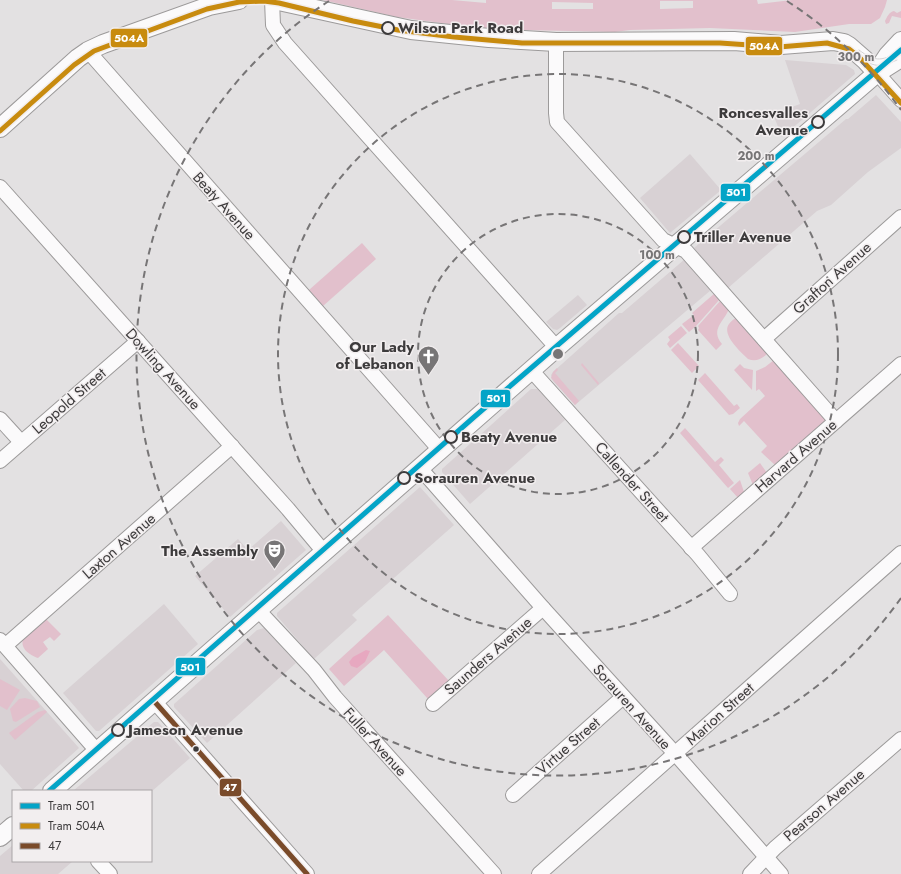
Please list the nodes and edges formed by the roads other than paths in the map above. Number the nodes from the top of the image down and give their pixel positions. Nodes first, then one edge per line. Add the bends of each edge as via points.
1 (239, 0) edge
2 (273, 0) edge
3 (901, 41) edge
4 (556, 42) junction
5 (88, 51) junction
6 (901, 58) edge
7 (877, 73) junction
8 (901, 100) edge
9 (0, 128) edge
10 (0, 187) edge
11 (901, 217) edge
12 (675, 246) junction
13 (764, 339) junction
14 (138, 341) junction
15 (556, 348) junction
16 (901, 364) edge
17 (532, 370) junction
18 (0, 419) edge
19 (836, 421) junction
20 (21, 442) junction
21 (232, 446) junction
22 (440, 450) junction
23 (0, 461) edge
24 (419, 467) junction
25 (691, 548) junction
26 (324, 552) junction
27 (901, 553) edge
28 (730, 594) dead end
29 (543, 608) junction
30 (258, 610) junction
31 (3, 642) edge
32 (623, 697) junction
33 (154, 701) junction
34 (433, 704) dead end
35 (901, 739) edge
36 (96, 751) junction
37 (675, 754) junction
38 (53, 790) edge
39 (513, 795) dead end
40 (12, 827) edge
41 (0, 837) edge
42 (767, 857) junction
43 (99, 862) edge
44 (110, 874) edge
45 (307, 874) edge
46 (494, 874) edge
47 (539, 874) edge
48 (750, 874) edge
49 (781, 874) edge

1 - 5 main road via 191,12
2 - 4 main road via 411,30
2 - 15 street via 273,25 285,43
3 - 7 main road
4 - 7 main road via 712,41 782,45 833,40 849,46
4 - 12 street via 557,122 663,240
5 - 9 main road
5 - 22 street, Beaty Avenue
6 - 7 main road
7 - 8 street
7 - 12 main road
10 - 14 street, Dowling Avenue
11 - 13 street, Grafton Avenue
12 - 13 street via 686,251
12 - 15 main road
13 - 19 street
14 - 20 street, Leopold Street
14 - 21 street, Dowling Avenue
15 - 17 main road
16 - 19 street, Harvard Avenue
17 - 22 main road
17 - 25 street, Callender Street
18 - 20 street
19 - 25 street, Harvard Avenue
20 - 23 street, Leopold Street
21 - 26 street, Dowling Avenue
21 - 31 street, Laxton Avenue
22 - 24 main road
24 - 26 main road
24 - 29 street, Sorauren Avenue
25 - 28 street, Callender Street
26 - 30 main road
27 - 37 street, Marion Street
29 - 32 street, Sorauren Avenue
29 - 34 street, Saunders Avenue
30 - 33 main road
30 - 46 street, Fuller Avenue
31 - 36 street
32 - 37 street, Sorauren Avenue
32 - 39 street, Virtue Street
33 - 36 main road
33 - 45 street
35 - 42 street, Pearson Avenue
36 - 38 main road
37 - 42 street, Sorauren Avenue
37 - 47 street, Marion Street
40 - 41 main road
42 - 48 street, Pearson Avenue
42 - 49 street, Sorauren Avenue
43 - 44 street

